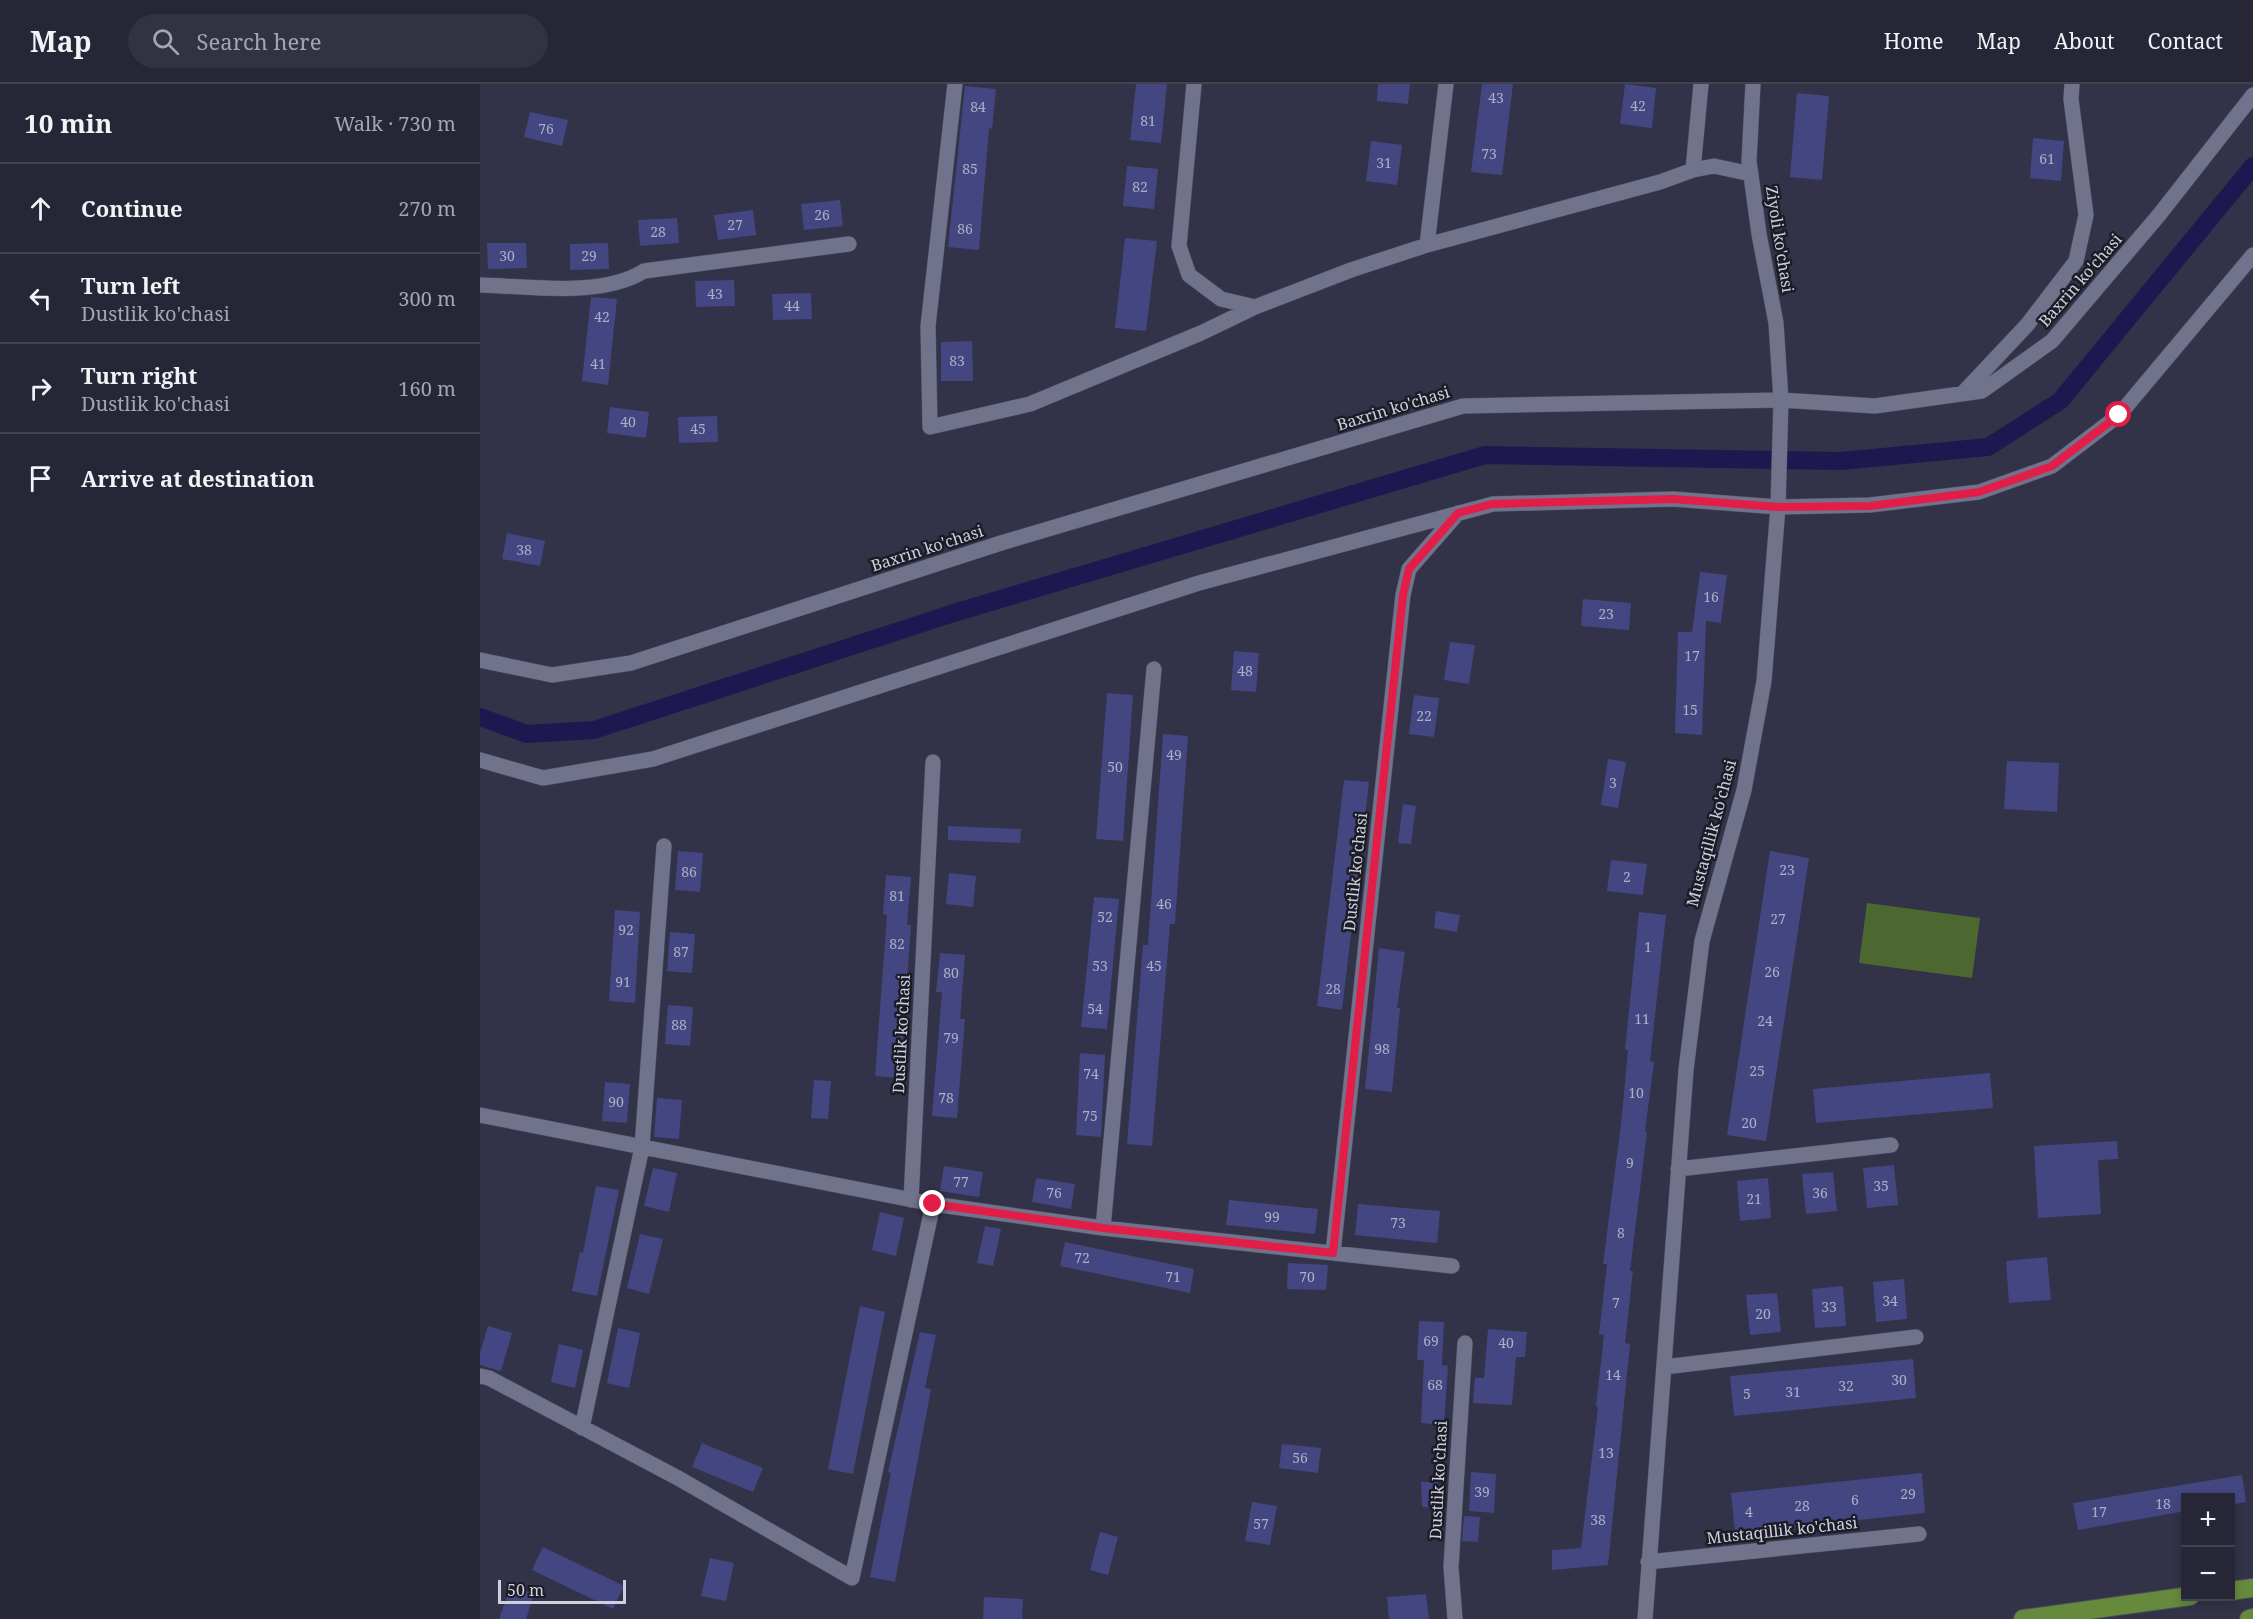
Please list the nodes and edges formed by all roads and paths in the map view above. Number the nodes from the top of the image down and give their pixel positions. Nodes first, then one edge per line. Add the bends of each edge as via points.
1 (955, 84) edge
2 (1194, 84) edge
3 (1446, 84) edge
4 (1701, 84) edge
5 (1753, 84) edge
6 (2072, 84) edge
7 (2253, 95) edge
8 (1693, 170) junction
9 (1751, 174) junction
10 (849, 244) dead end
11 (1427, 245) junction
12 (2253, 255) edge
13 (480, 285) edge
14 (1254, 307) junction
15 (1963, 393) junction
16 (1781, 400) junction
17 (1778, 507) junction
18 (1458, 513) junction
19 (480, 660) edge
20 (1154, 669) dead end
21 (480, 760) edge
22 (933, 762) dead end
23 (664, 846) dead end
24 (480, 1115) edge
25 (1891, 1145) dead end
26 (642, 1147) junction
27 (1678, 1169) junction
28 (911, 1200) junction
29 (933, 1204) junction
30 (1103, 1228) junction
31 (1333, 1253) junction
32 (1452, 1266) dead end
33 (1916, 1337) dead end
34 (1464, 1343) dead end
35 (1664, 1367) junction
36 (480, 1376) edge
37 (582, 1428) junction
38 (1919, 1534) dead end
39 (1648, 1562) junction
40 (2253, 1588) edge
41 (2235, 1590) edge
42 (2181, 1597) edge
43 (2253, 1618) edge
44 (1455, 1619) edge
45 (1645, 1619) edge
46 (2024, 1619) edge
47 (2248, 1619) edge

1 - 14 street via 928,326 930,427 1030,405
2 - 14 street via 1179,246 1189,275 1221,299
3 - 11 street
4 - 8 street
5 - 9 street, Ziyoli ko'chasi
6 - 15 street via 2086,216 2076,261 2027,325
7 - 15 street, Baxrin ko'chasi via 2159,215 2052,341 1982,390
8 - 9 street via 1714,166
8 - 11 street via 1660,183
9 - 16 street, Ziyoli ko'chasi via 1776,323
10 - 13 street via 644,271 630,280 599,288
11 - 14 street
12 - 17 street via 2119,415 2052,466 1979,492 1870,506
15 - 16 street, Baxrin ko'chasi via 1875,406
16 - 17 street, Ziyoli ko'chasi
16 - 19 street, Baxrin ko'chasi via 1463,406 1001,543 631,663 552,675
17 - 18 street via 1673,499 1492,504
17 - 27 street, Mustaqillik ko'chasi via 1764,681 1744,790 1702,940
18 - 21 street via 1199,583 653,759 543,778
18 - 31 street, Dustlik ko'chasi via 1409,569 1403,595
20 - 30 street
22 - 28 street, Dustlik ko'chasi
23 - 26 street
24 - 26 street
25 - 27 street
26 - 28 street
26 - 37 street
27 - 35 street, Mustaqillik ko'chasi
28 - 29 street
29 - 30 street
29 - 37 street via 852,1578
30 - 31 street
31 - 32 street
33 - 35 street
34 - 44 street, Dustlik ko'chasi via 1451,1567
35 - 39 street, Mustaqillik ko'chasi
36 - 37 street
38 - 39 street, Mustaqillik ko'chasi
39 - 45 street, Mustaqillik ko'chasi
40 - 41 highway
42 - 46 highway
43 - 47 highway

